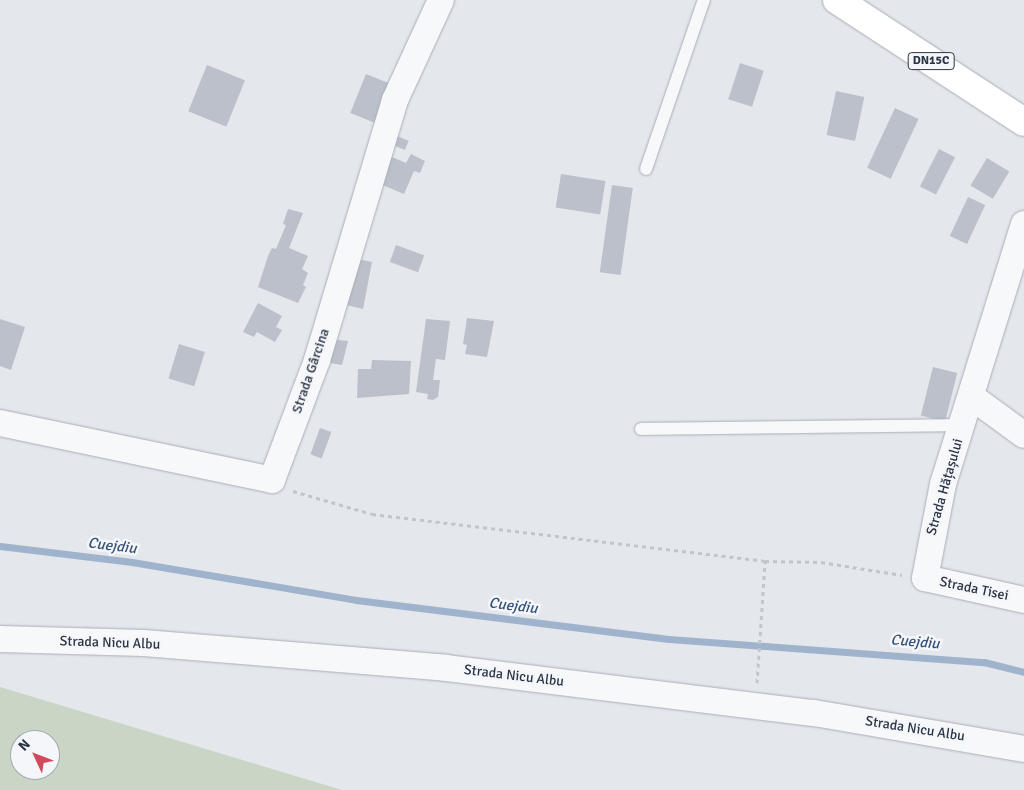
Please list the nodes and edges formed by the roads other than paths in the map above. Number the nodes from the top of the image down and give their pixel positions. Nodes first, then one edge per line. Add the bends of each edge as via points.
1 (441, 0) edge
2 (704, 0) edge
3 (837, 0) edge
4 (1024, 122) edge
5 (646, 169) dead end
6 (1024, 224) edge
7 (972, 398) junction
8 (0, 423) edge
9 (963, 425) junction
10 (641, 429) dead end
11 (1024, 435) edge
12 (925, 578) joint
13 (1024, 600) edge
14 (0, 639) edge
15 (1024, 749) edge

1 - 8 street, Strada Gârcina via 395,100 317,360 272,480
2 - 5 lane
3 - 4 main road, DN15C
6 - 7 street, Strada Hățașului
7 - 9 street, Strada Hățașului
7 - 11 street
9 - 10 lane
9 - 12 street, Strada Hățașului via 943,484
12 - 13 street, Strada Tisei
14 - 15 street, Strada Nicu Albu via 144,644 446,668 756,706

